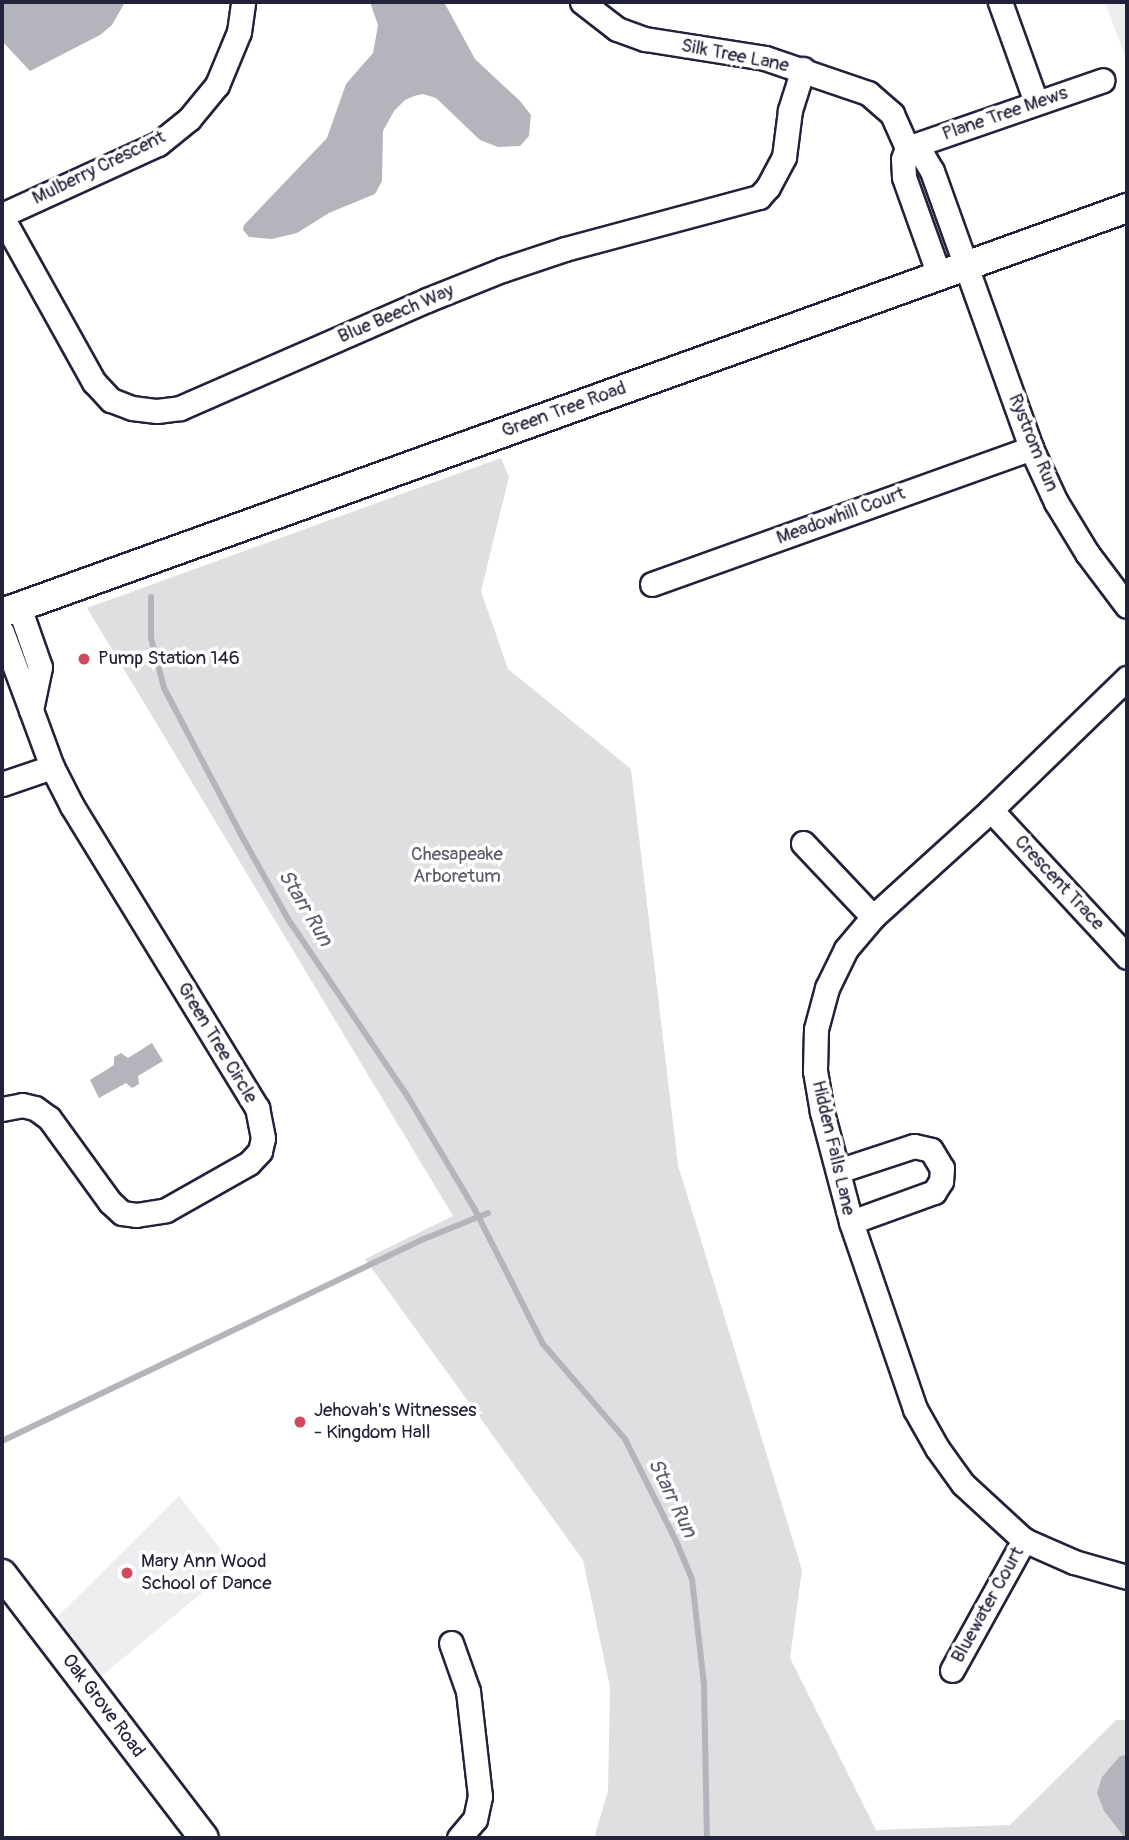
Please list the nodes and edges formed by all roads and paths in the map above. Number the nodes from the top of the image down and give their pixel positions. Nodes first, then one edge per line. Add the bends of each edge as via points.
1 (243, 2) edge
2 (582, 2) edge
3 (1000, 2) edge
4 (803, 69) junction
5 (1103, 80) dead end
6 (1036, 102) junction
7 (907, 148) junction
8 (1127, 208) edge
9 (2, 216) edge
10 (968, 265) junction
11 (939, 275) junction
12 (1031, 449) junction
13 (652, 584) dead end
14 (1127, 606) edge
15 (10, 610) edge
16 (2, 632) edge
17 (1127, 678) edge
18 (31, 710) junction
19 (52, 767) junction
20 (2, 785) edge
21 (991, 810) junction
22 (803, 844) dead end
23 (873, 917) junction
24 (1127, 957) edge
25 (2, 1109) edge
26 (838, 1171) junction
27 (851, 1222) junction
28 (1024, 1540) junction
29 (2, 1574) edge
30 (1127, 1577) edge
31 (451, 1643) dead end
32 (952, 1670) dead end
33 (204, 1838) edge
34 (459, 1838) edge

1 - 9 street, Mulberry Crescent via 239,32 217,85 189,119 158,144
2 - 4 street, Silk Tree Lane via 617,29 645,39 765,58
3 - 6 street
4 - 7 street, Silk Tree Lane via 881,102 892,114
4 - 9 street, Blue Beech Way via 790,110 784,157 759,197 502,270 180,408 132,408 111,400 94,382
5 - 6 street, Plane Tree Mews
6 - 7 street, Plane Tree Mews
7 - 10 street, Silk Tree Lane via 923,156 932,171
7 - 11 street, Silk Tree Lane via 904,177
8 - 10 street, Green Tree Road
10 - 11 street, Green Tree Road
10 - 12 street, Rystrom Run
11 - 15 street, Green Tree Road
12 - 13 street, Meadowhill Court
12 - 14 street, Rystrom Run via 1087,553
15 - 18 street via 40,667
16 - 18 street, Green Tree Circle
17 - 21 street, Hidden Falls Lane
18 - 19 street, Green Tree Circle
19 - 20 street
19 - 25 street, Green Tree Circle via 257,1108 263,1138 260,1151 249,1163 166,1210 136,1215 122,1213 110,1202 49,1118 22,1105
21 - 23 street, Hidden Falls Lane
21 - 24 street, Crescent Trace
22 - 23 street
23 - 26 street, Hidden Falls Lane via 846,949 827,988 816,1029 815,1071
26 - 27 street, Hidden Falls Lane
26 - 27 street via 914,1146 931,1150 942,1168 934,1192
27 - 28 street, Hidden Falls Lane via 899,1367 928,1433 963,1484
28 - 30 street, Hidden Falls Lane via 1074,1562
28 - 32 street, Bluewater Court
29 - 33 street, Oak Grove Road
31 - 34 street via 468,1691 480,1796 475,1819

